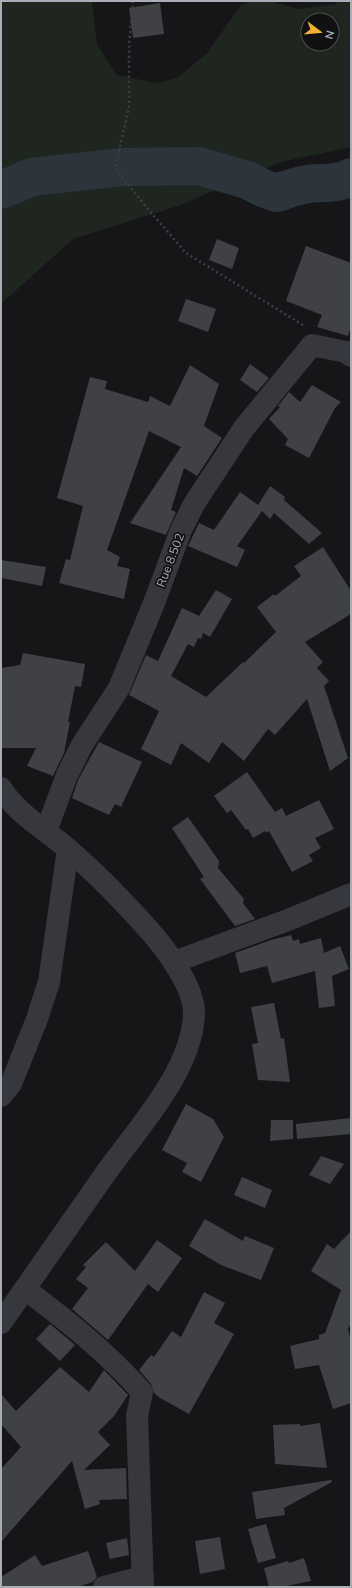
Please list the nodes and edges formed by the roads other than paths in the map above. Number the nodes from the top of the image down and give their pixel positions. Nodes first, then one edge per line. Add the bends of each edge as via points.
1 (351, 356) edge
2 (1, 788) edge
3 (46, 831) junction
4 (68, 849) junction
5 (351, 894) edge
6 (174, 962) junction
7 (1, 1096) edge
8 (25, 1289) junction
9 (1, 1323) edge
10 (143, 1582) edge
11 (104, 1587) edge

1 - 3 street, Rue 8.502 via 346,352 312,345 244,428 194,504 181,530 119,688 82,745
2 - 3 street via 20,811
3 - 4 street
4 - 6 street via 111,889 150,931
4 - 7 street via 48,982 37,1019 11,1084
5 - 6 street
6 - 8 street via 190,993 194,1013 188,1047 180,1066 164,1093
8 - 9 street
8 - 10 street via 66,1320 127,1374 142,1392 137,1416
10 - 11 street

